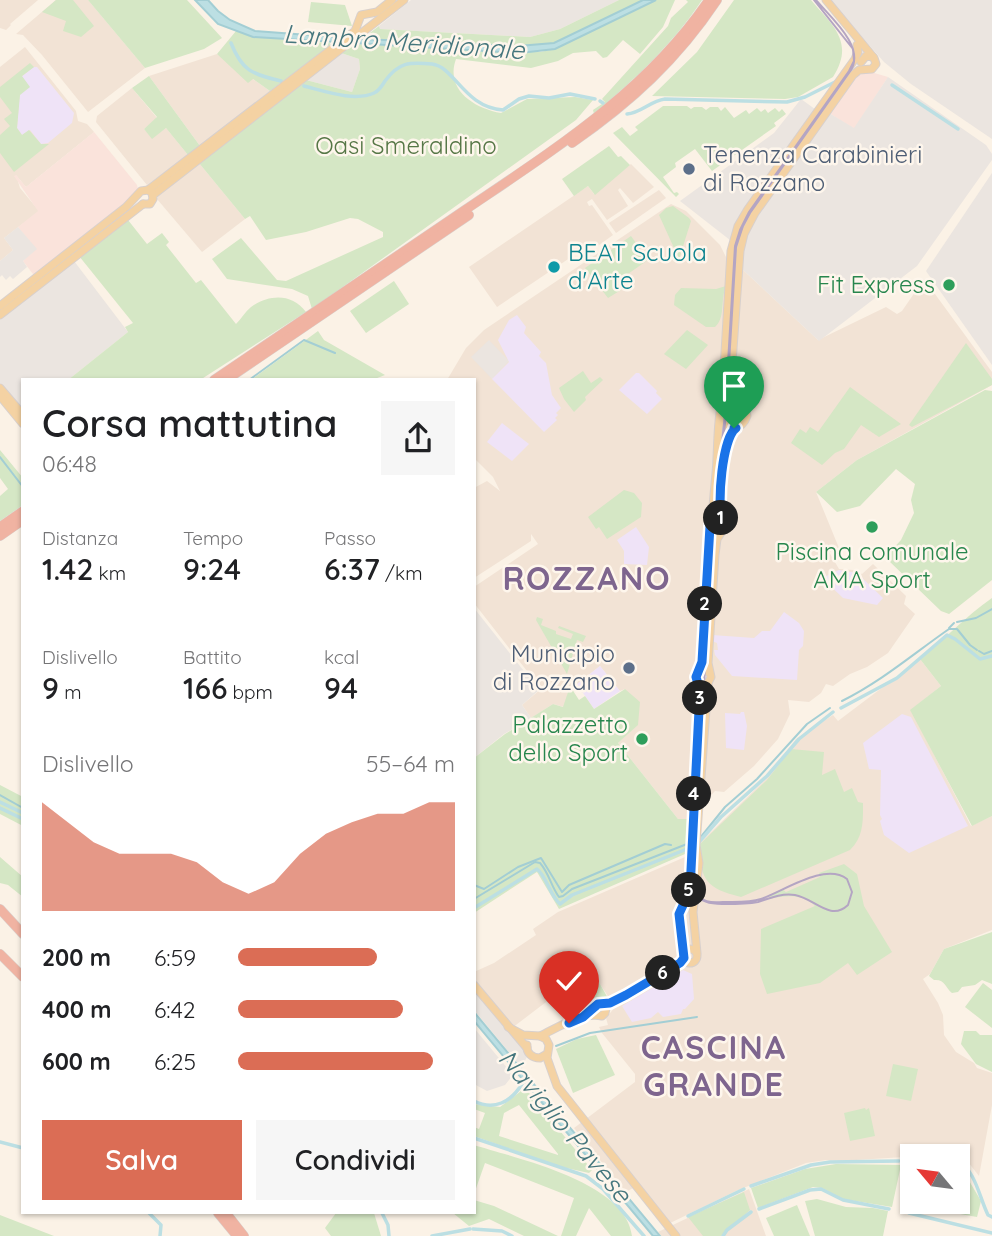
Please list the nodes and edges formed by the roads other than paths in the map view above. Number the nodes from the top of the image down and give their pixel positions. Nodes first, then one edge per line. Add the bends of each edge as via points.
1 (392, 0) edge
2 (404, 0) edge
3 (709, 0) edge
4 (717, 0) edge
5 (823, 0) edge
6 (370, 14) junction
7 (359, 22) junction
8 (370, 26) junction
9 (356, 33) junction
10 (857, 45) junction
11 (874, 58) junction
12 (861, 62) junction
13 (868, 70) junction
14 (841, 85) junction
15 (596, 122) junction
16 (150, 192) junction
17 (138, 196) junction
18 (143, 204) junction
19 (0, 306) edge
20 (0, 315) edge
21 (228, 377) edge
22 (0, 388) edge
23 (0, 396) edge
24 (737, 400) junction
25 (720, 412) junction
26 (21, 413) edge
27 (21, 422) edge
28 (736, 428) junction
29 (21, 512) edge
30 (21, 521) edge
31 (722, 521) junction
32 (0, 527) edge
33 (711, 527) junction
34 (719, 534) junction
35 (0, 536) edge
36 (699, 671) junction
37 (708, 672) junction
38 (704, 683) junction
39 (0, 909) edge
40 (21, 932) edge
41 (697, 953) junction
42 (0, 954) edge
43 (685, 958) junction
44 (21, 975) edge
45 (476, 987) edge
46 (566, 1024) junction
47 (508, 1027) junction
48 (537, 1036) junction
49 (527, 1048) junction
50 (548, 1049) junction
51 (538, 1058) junction
52 (550, 1071) junction
53 (219, 1214) edge
54 (227, 1214) edge
55 (237, 1236) edge
56 (244, 1236) edge
57 (677, 1236) edge

1 - 6 main road
2 - 8 main road
3 - 15 highway via 656,66
4 - 15 highway via 667,66
5 - 10 main road
5 - 11 main road
6 - 7 main road via 361,15
6 - 8 main road
7 - 8 main road
7 - 9 main road
8 - 9 main road
9 - 16 main road
10 - 12 main road
10 - 14 main road via 857,55
11 - 12 main road via 866,56
11 - 13 main road via 876,65
12 - 13 main road
13 - 14 main road via 856,72
14 - 24 main road via 744,234 730,391
14 - 25 main road via 748,209 733,240
15 - 21 highway
16 - 17 main road via 141,191
16 - 18 main road via 150,204
17 - 18 main road
17 - 19 main road
18 - 20 main road
22 - 26 main road
23 - 27 main road
24 - 25 main road via 727,401
24 - 28 main road via 748,413
25 - 28 main road via 726,426
25 - 33 main road
28 - 31 main road via 730,432 724,457
29 - 32 highway
30 - 35 highway
31 - 33 main road via 715,520
31 - 34 main road via 724,528
33 - 34 main road
33 - 36 main road
34 - 37 main road
36 - 37 main road
36 - 38 main road via 696,677
37 - 38 main road via 711,677
38 - 41 main road via 699,863 693,912
38 - 43 main road via 690,890 679,914
39 - 40 highway
41 - 43 main road via 691,949
41 - 43 main road via 696,960
42 - 44 highway
43 - 46 main road via 599,1010
45 - 47 main road
46 - 48 main road
46 - 50 main road via 553,1034
47 - 48 main road
47 - 49 main road
48 - 49 main road via 529,1040
48 - 50 main road via 546,1040
49 - 51 main road
50 - 51 main road
50 - 52 main road
51 - 52 main road
52 - 57 main road via 564,1097
53 - 55 highway
54 - 56 highway

